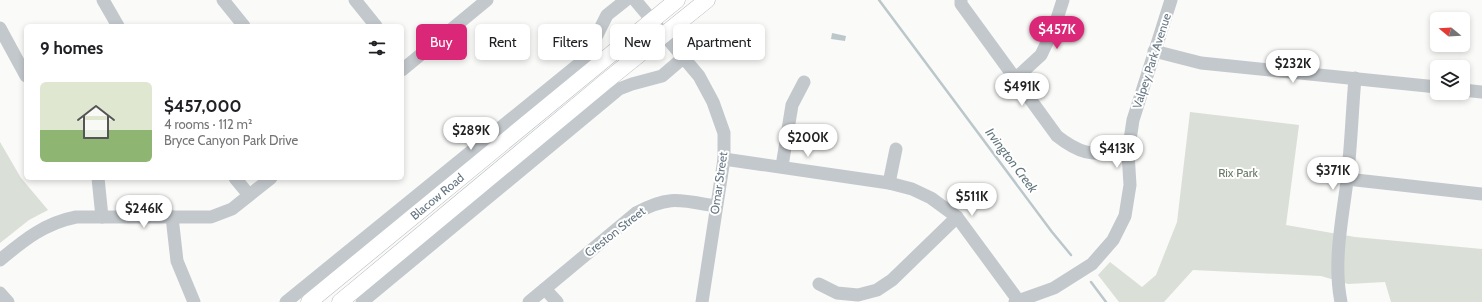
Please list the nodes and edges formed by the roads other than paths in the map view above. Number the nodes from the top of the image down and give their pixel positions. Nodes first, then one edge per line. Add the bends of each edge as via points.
1 (103, 0) edge
2 (222, 0) edge
3 (355, 0) edge
4 (487, 0) edge
5 (626, 0) edge
6 (635, 0) edge
7 (677, 0) edge
8 (707, 0) edge
9 (961, 0) edge
10 (1063, 0) edge
11 (1171, 0) edge
12 (652, 21) junction
13 (117, 24) edge
14 (242, 24) edge
15 (374, 24) edge
16 (655, 24) edge
17 (0, 28) edge
18 (665, 32) edge
19 (665, 36) edge
20 (673, 46) edge
21 (1154, 51) junction
22 (632, 60) edge
23 (681, 60) edge
24 (685, 60) edge
25 (404, 65) edge
26 (24, 72) edge
27 (1016, 78) junction
28 (1355, 78) junction
29 (804, 82) dead end
30 (1430, 86) edge
31 (1470, 91) edge
32 (1482, 92) edge
33 (896, 149) dead end
34 (1128, 153) junction
35 (724, 159) junction
36 (782, 166) junction
37 (1347, 179) junction
38 (98, 180) edge
39 (237, 180) edge
40 (268, 180) edge
41 (889, 183) junction
42 (1482, 194) edge
43 (249, 195) junction
44 (715, 206) junction
45 (102, 217) junction
46 (172, 217) junction
47 (957, 217) junction
48 (0, 260) edge
49 (819, 284) dead end
50 (545, 289) junction
51 (0, 293) edge
52 (1017, 301) edge
53 (8, 302) edge
54 (194, 302) edge
55 (286, 302) edge
56 (309, 302) edge
57 (340, 302) edge
58 (362, 302) edge
59 (529, 302) edge
60 (556, 302) edge
61 (702, 302) edge
62 (1341, 302) edge

1 - 13 street
2 - 14 street
3 - 15 street
4 - 25 street
5 - 55 street, Blacow Road via 608,15 584,59
6 - 12 street, Omar Street
7 - 12 main road, Blacow Road
8 - 18 main road, Blacow Road
9 - 27 street via 961,4
10 - 27 street via 1054,28 1041,55
11 - 21 street, Valpey Park Avenue
12 - 16 street, Omar Street
12 - 56 main road, Blacow Road
17 - 26 street
19 - 20 street, Omar Street
21 - 28 street via 1201,63
21 - 34 street, Valpey Park Avenue via 1133,120
22 - 57 main road, Blacow Road
23 - 58 street via 662,76 619,89
24 - 35 street, Omar Street via 699,76 713,102 724,133
27 - 34 street via 1057,136 1073,149 1088,153
28 - 30 street
28 - 37 street
29 - 36 street via 792,105
31 - 32 street
33 - 41 street
34 - 52 street, Valpey Park Avenue via 1130,185 1125,216 1113,240 1092,264 1054,288
35 - 36 street
35 - 44 street, Omar Street
36 - 41 street
37 - 42 street
37 - 62 street via 1338,247 1338,286
38 - 45 street
39 - 43 street
40 - 43 street
41 - 47 street via 912,189 931,198
43 - 46 street via 232,209 211,217
44 - 50 street, Creston Street via 671,200 654,203 636,213
44 - 61 street, Omar Street
45 - 46 street
45 - 48 street via 76,216 51,224 27,237
46 - 54 street via 177,261
47 - 49 street via 892,280 877,290 858,295 838,293
47 - 52 street
50 - 59 street, Creston Street
50 - 60 street
51 - 53 street

